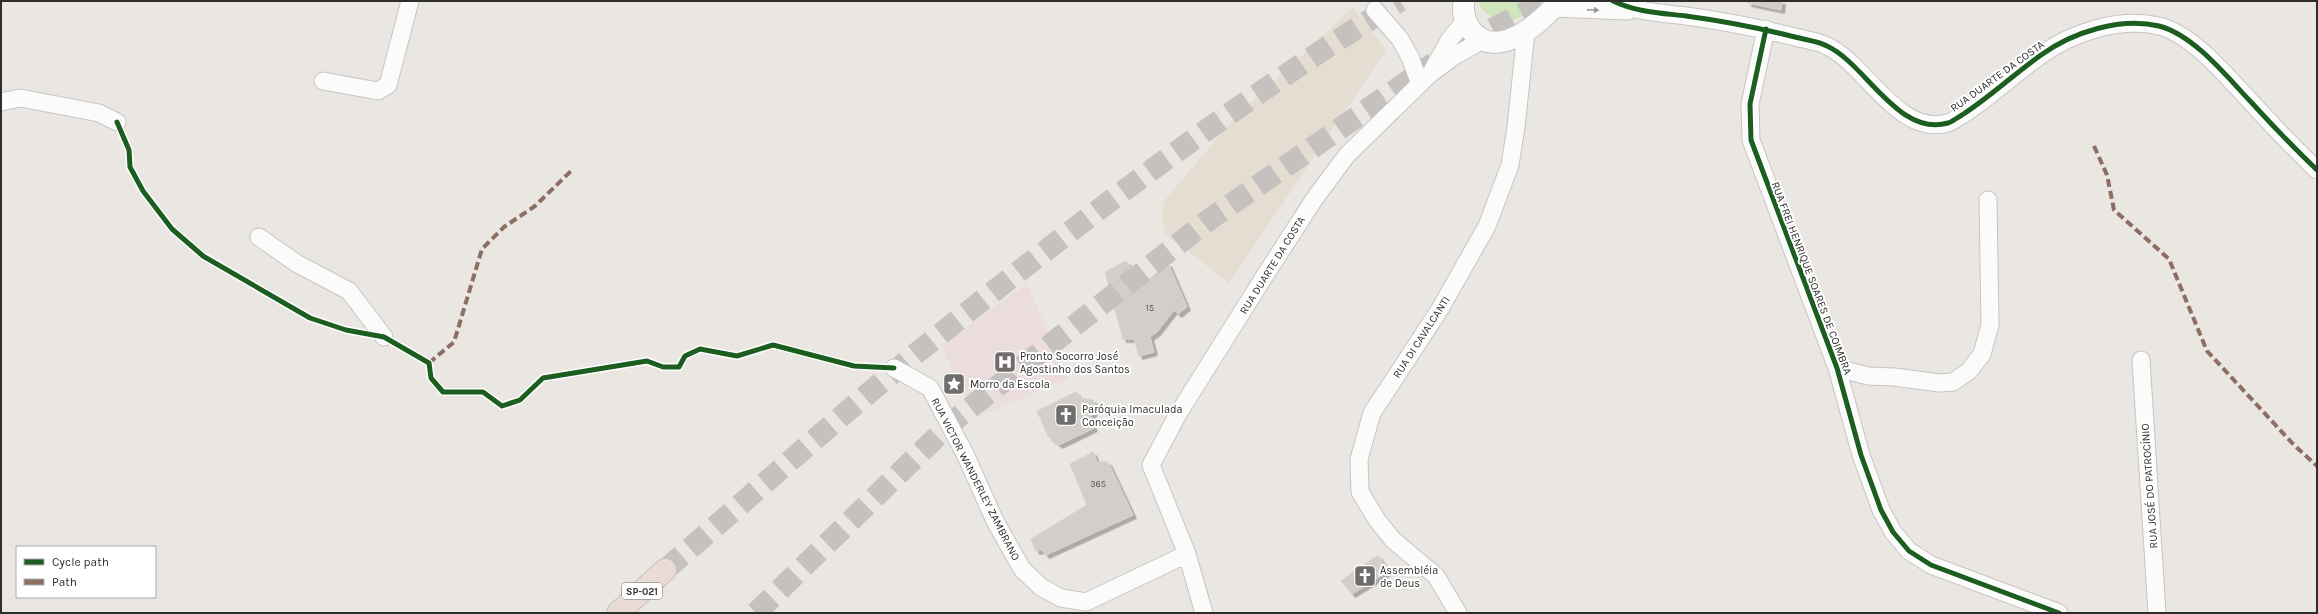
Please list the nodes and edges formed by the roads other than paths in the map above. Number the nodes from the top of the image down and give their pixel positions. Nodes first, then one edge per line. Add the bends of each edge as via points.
1 (410, 1) edge
2 (1613, 1) edge
3 (1556, 5) edge
4 (1376, 10) dead end
5 (1465, 11) edge
6 (1646, 11) junction
7 (1766, 29) junction
8 (1526, 32) junction
9 (1483, 40) junction
10 (1425, 79) junction
11 (323, 81) dead end
12 (1, 102) edge
13 (117, 122) dead end
14 (2317, 170) edge
15 (1988, 200) dead end
16 (259, 237) dead end
17 (384, 337) dead end
18 (2141, 360) dead end
19 (894, 368) dead end
20 (1838, 368) junction
21 (1187, 554) junction
22 (665, 570) tunnel mouth
23 (618, 613) edge
24 (1204, 613) edge
25 (1458, 613) edge
26 (2059, 613) edge
27 (2157, 613) edge

1 - 11 street via 388,86 378,91
2 - 6 street, RUA DUARTE DA COSTA via 1624,7
3 -> 6 street, RUA DUARTE DA COSTA
3 - 8 street via 1539,23
4 - 10 street via 1400,39
5 - 9 street via 1473,32
5 - 10 street, RUA DUARTE DA COSTA
6 - 7 street, RUA DUARTE DA COSTA
7 - 14 street, RUA DUARTE DA COSTA via 1826,45 1846,57 1892,105 1910,118 1929,124 1948,123 2043,54 2071,39 2102,28 2134,24 2160,27 2183,38 2210,59
7 - 20 street, RUA FREI HENRIQUE SOARES DE COIMBRA via 1750,104 1750,140
8 - 9 street via 1495,43
8 - 25 street, RUA DI CAVALCANTI via 1510,165 1487,226 1440,309 1372,413 1359,459 1360,492 1377,520 1393,540 1436,576
9 - 10 street, RUA DUARTE DA COSTA via 1456,55
10 - 21 street, RUA DUARTE DA COSTA via 1347,155 1315,198 1178,414 1151,465
12 - 13 street via 20,98 99,113
15 - 20 street via 1990,325 1982,354 1969,371 1953,382 1940,383 1868,376
16 - 17 street via 296,263 349,291
18 - 27 street, RUA JOSÉ DO PATROCÍNIO
19 - 21 street, RUA VICTOR WANDERLEY ZAMBRANO via 930,388 965,454 999,528 1022,569 1041,587 1061,598 1086,602
20 - 26 street, RUA FREI HENRIQUE SOARES DE COIMBRA via 1860,455 1881,510 1893,532 1909,551 1931,565
21 - 24 street
22 - 23 highway, SP-021

